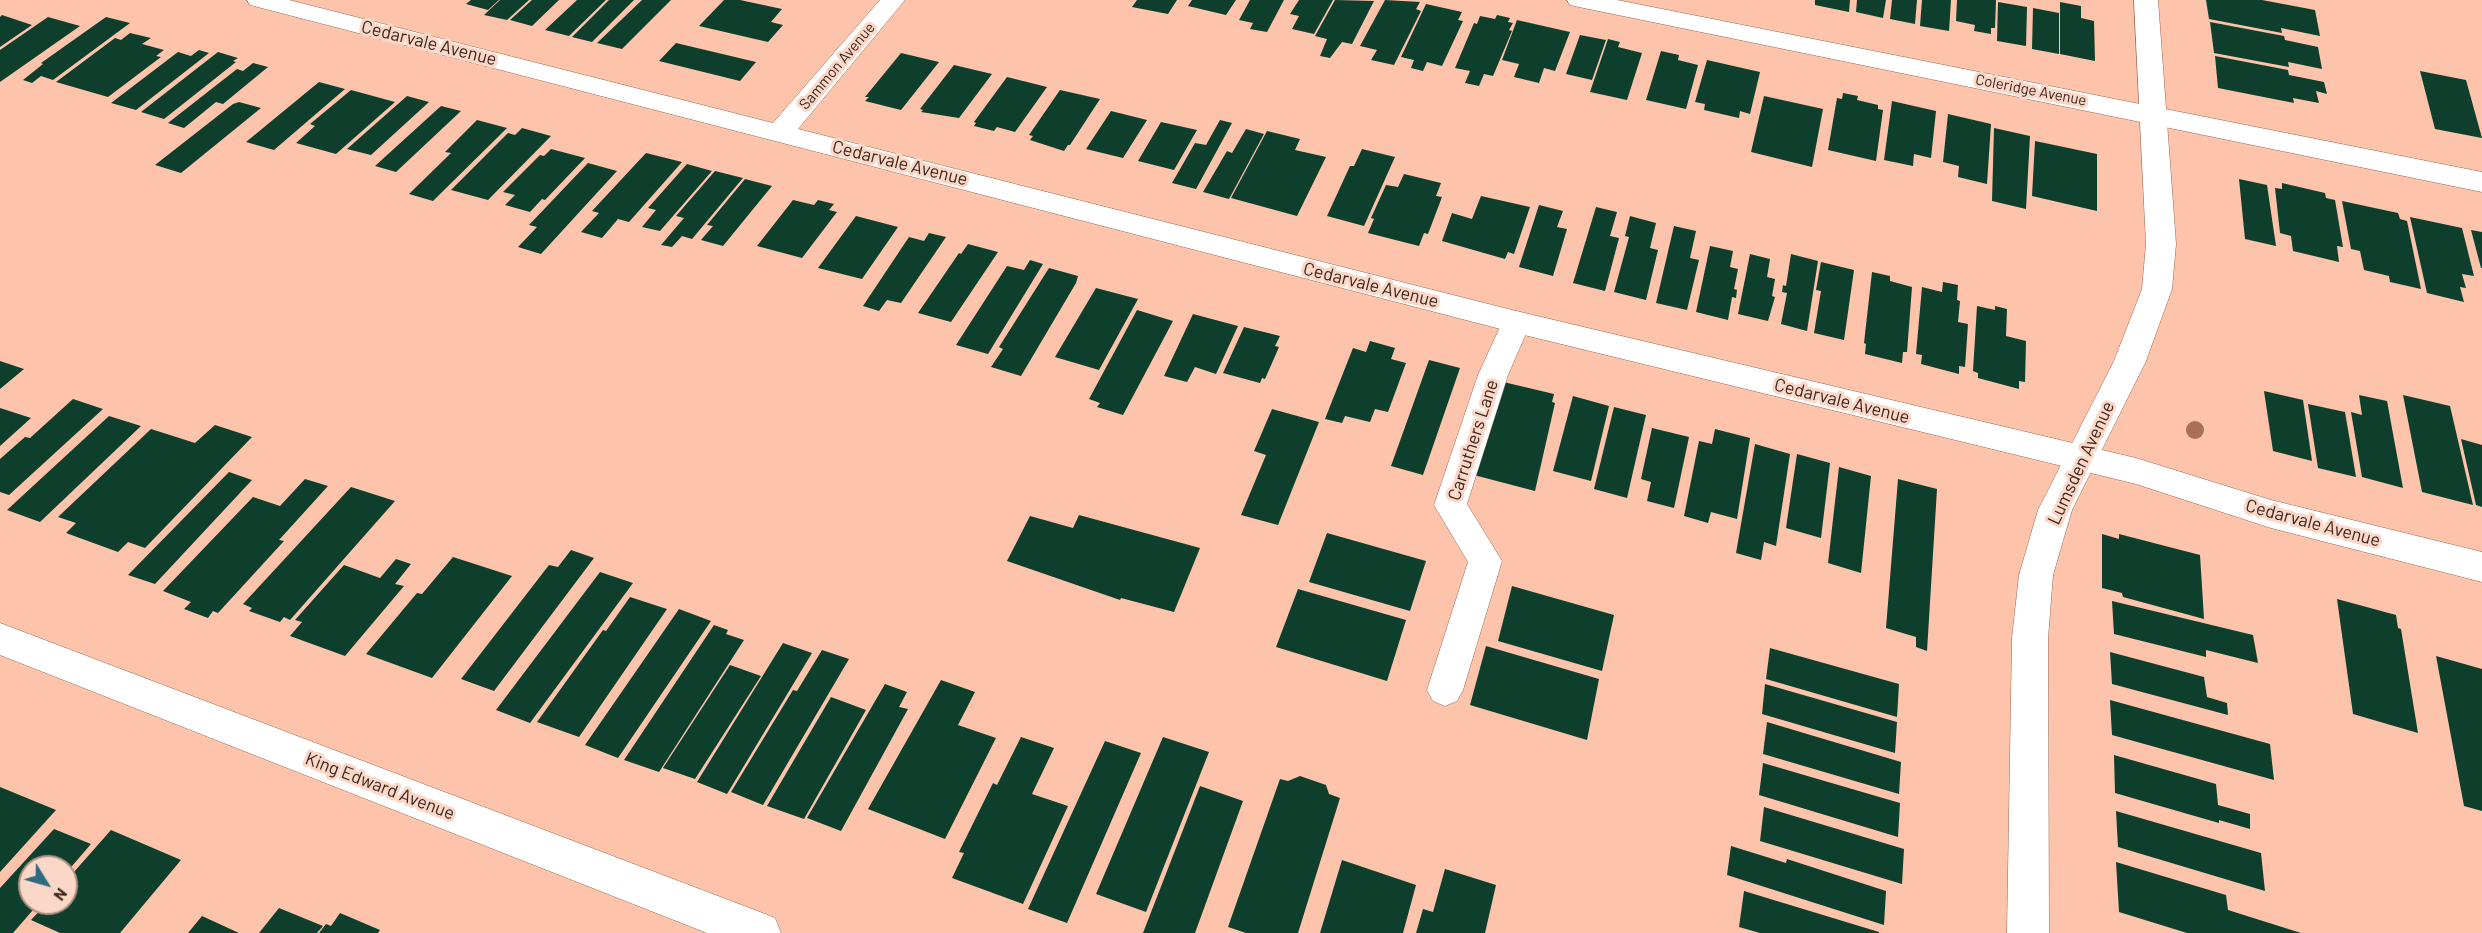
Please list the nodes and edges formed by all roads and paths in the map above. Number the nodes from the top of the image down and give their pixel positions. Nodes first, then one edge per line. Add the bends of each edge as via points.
1 (259, 0) edge
2 (893, 0) edge
3 (1579, 0) edge
4 (2145, 0) edge
5 (2152, 115) junction
6 (780, 132) junction
7 (2482, 182) edge
8 (1516, 322) junction
9 (2082, 458) junction
10 (2482, 567) edge
11 (0, 639) edge
12 (1445, 690) dead end
13 (760, 933) edge
14 (2028, 933) edge

1 - 6 street, Cedarvale Avenue
2 - 6 street, Sammon Avenue
3 - 5 street, Coleridge Avenue
4 - 5 street, Lumsden Avenue
5 - 7 street, Coleridge Avenue
5 - 9 street, Lumsden Avenue via 2162,244 2157,289 2130,361
6 - 8 street, Cedarvale Avenue
8 - 9 street, Cedarvale Avenue
8 - 12 lane, Carruthers Lane via 1493,375 1450,505 1485,561
9 - 10 street, Cedarvale Avenue via 2160,477 2271,514
9 - 14 street, Lumsden Avenue via 2055,510 2035,586 2030,638
11 - 13 street, King Edward Avenue

